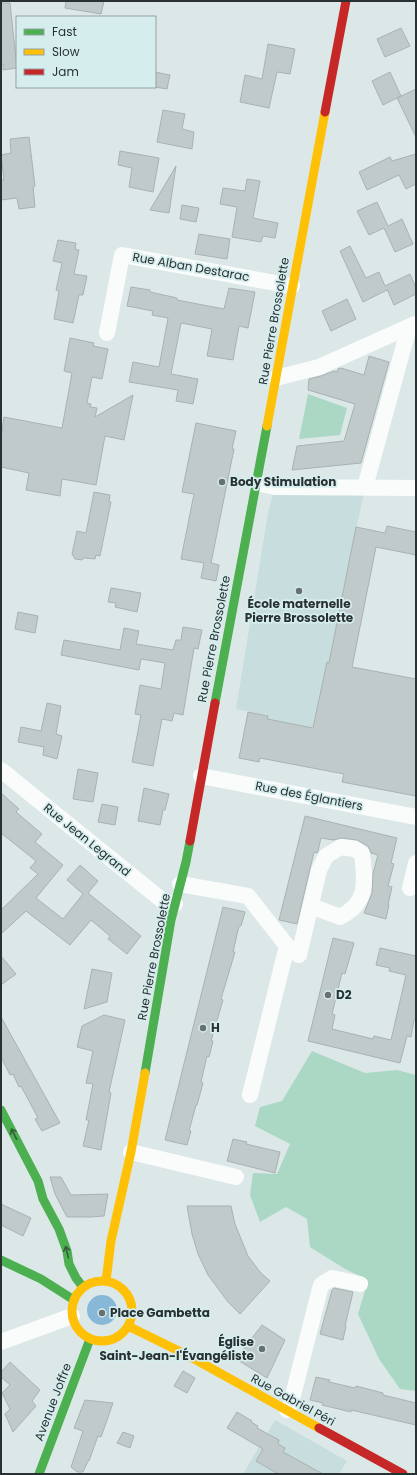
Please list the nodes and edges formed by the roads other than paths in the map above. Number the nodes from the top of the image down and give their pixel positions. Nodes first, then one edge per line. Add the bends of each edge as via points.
1 (346, 1) edge
2 (292, 286) junction
3 (412, 325) edge
4 (107, 334) dead end
5 (276, 378) junction
6 (257, 483) junction
7 (365, 487) junction
8 (416, 488) edge
9 (1, 770) edge
10 (201, 776) junction
11 (416, 817) edge
12 (416, 863) edge
13 (180, 884) junction
14 (410, 888) dead end
15 (175, 904) junction
16 (311, 906) dead end
17 (287, 946) junction
18 (250, 1095) dead end
19 (1, 1110) edge
20 (131, 1152) junction
21 (236, 1177) dead end
22 (1, 1260) edge
23 (106, 1281) junction
24 (360, 1284) dead end
25 (83, 1287) junction
26 (74, 1300) junction
27 (72, 1316) junction
28 (128, 1326) junction
29 (90, 1339) junction
30 (1, 1342) edge
31 (287, 1410) junction
32 (39, 1474) edge
33 (403, 1474) edge

1 - 2 street, Rue Pierre Brossolette
2 - 4 street, Rue Alban Destarac via 122,255
2 - 5 street, Rue Pierre Brossolette
3 - 5 street via 319,367
3 - 7 street
5 - 6 street, Rue Pierre Brossolette
6 - 7 street via 274,487
6 - 10 street, Rue Pierre Brossolette
7 - 8 street
9 - 15 street, Rue Jean Legrand via 163,901
10 - 11 street, Rue des Églantiers
10 - 13 street, Rue Pierre Brossolette
12 - 14 street
13 - 15 street, Rue Pierre Brossolette
13 - 17 street via 248,896
15 - 20 street, Rue Pierre Brossolette
16 - 17 street via 299,956
17 - 18 street
25 -> 19 street via 69,1264 59,1229 42,1199 38,1181
20 - 21 street
20 - 23 street, Rue Pierre Brossolette
22 - 26 street via 42,1279
23 - 25 street via 90,1283
23 - 28 street via 121,1288 128,1297 132,1310
24 - 31 street via 332,1278 321,1285 291,1403
25 - 26 street
26 - 27 street
27 - 29 street via 78,1330
27 - 30 street
28 - 29 street via 111,1339
28 - 31 street, Rue Gabriel Péri via 161,1341
29 - 32 street, Avenue Joffre
31 - 33 street, Rue Gabriel Péri

